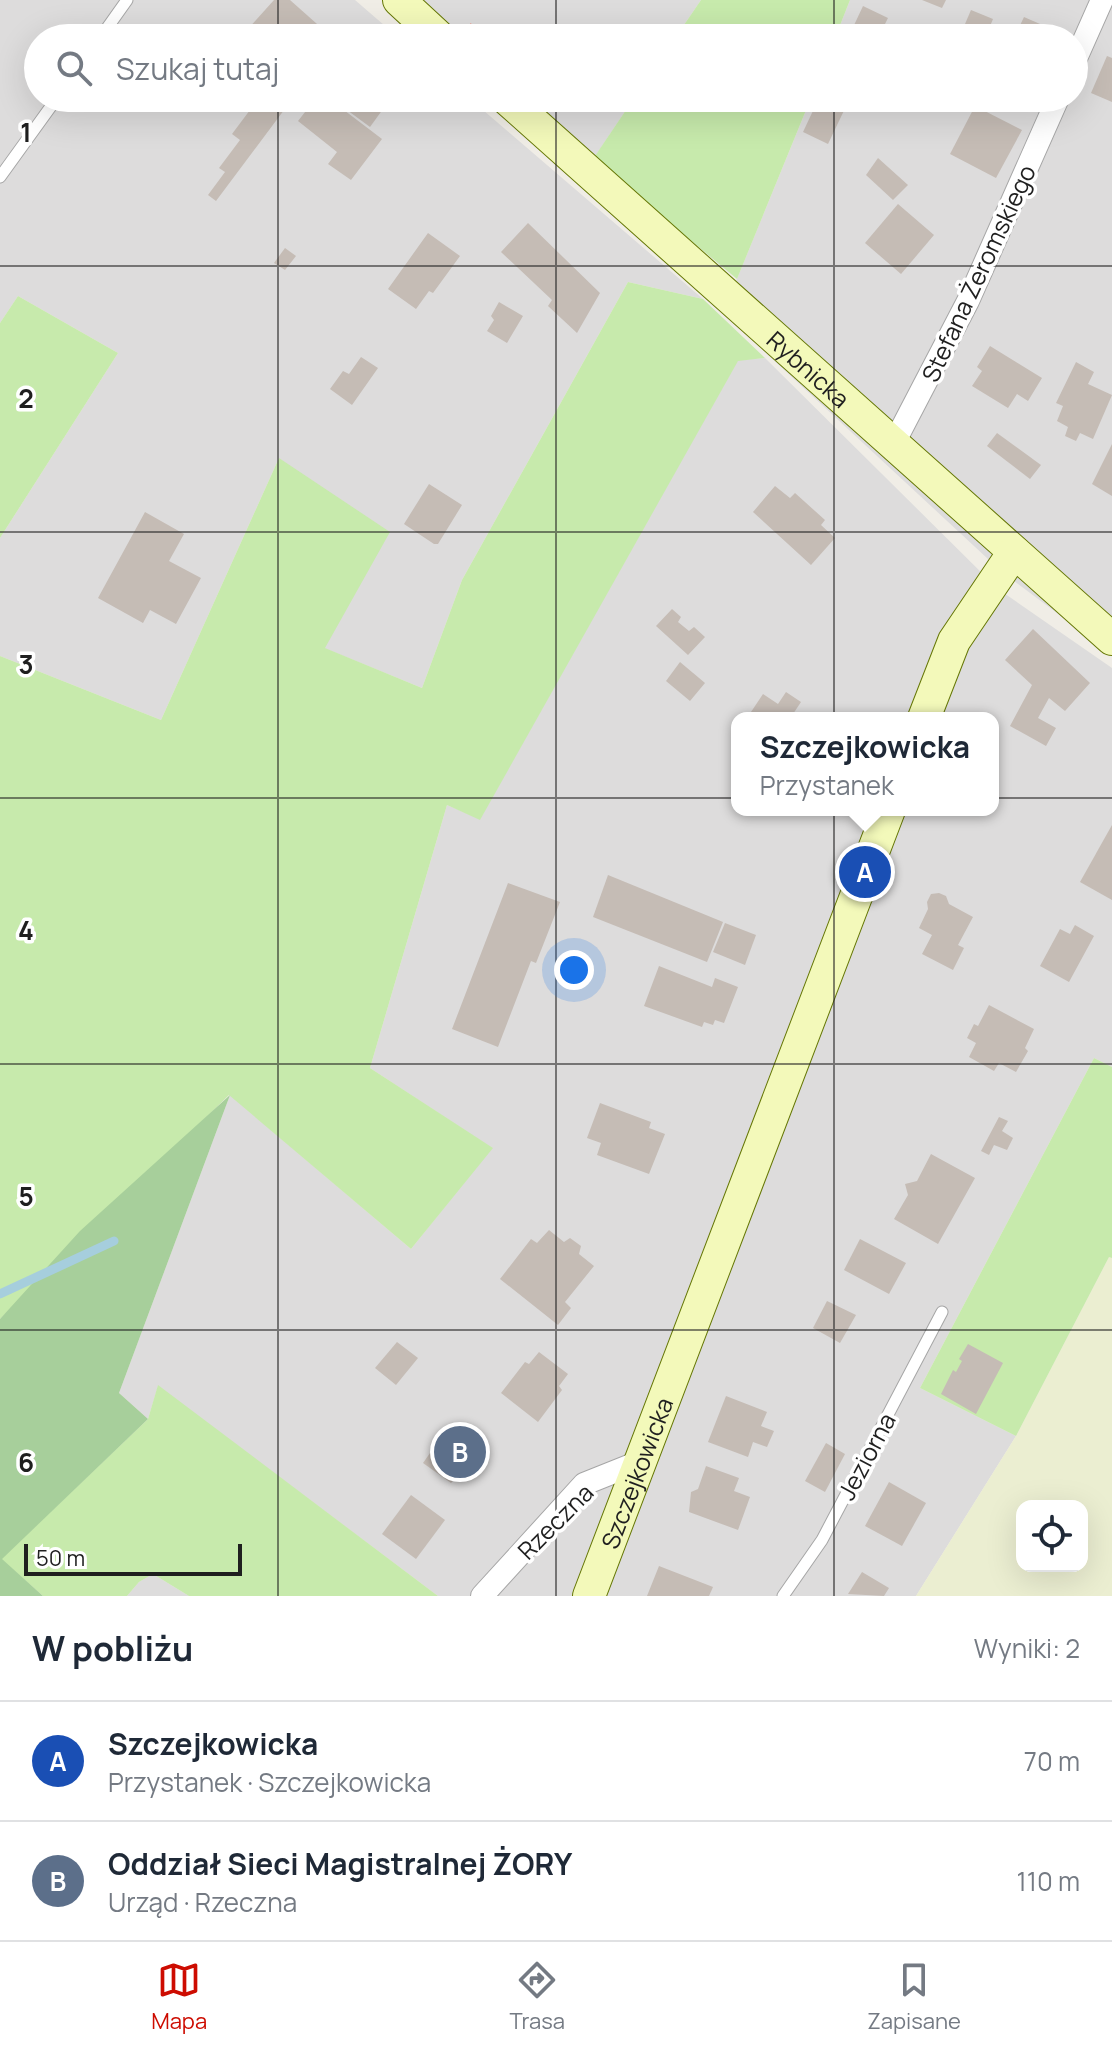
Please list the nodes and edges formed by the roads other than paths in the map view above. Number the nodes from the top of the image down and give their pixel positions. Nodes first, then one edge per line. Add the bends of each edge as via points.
1 (127, 0) edge
2 (399, 0) edge
3 (1102, 0) edge
4 (110, 24) edge
5 (425, 24) edge
6 (1088, 32) edge
7 (47, 112) edge
8 (522, 112) edge
9 (1052, 112) edge
10 (0, 177) edge
11 (893, 445) junction
12 (1014, 552) junction
13 (1112, 639) edge
14 (926, 712) edge
15 (887, 816) edge
16 (942, 1312) dead end
17 (639, 1462) junction
18 (482, 1596) edge
19 (589, 1596) edge
20 (783, 1596) edge

1 - 4 lane
2 - 5 street
3 - 6 street
7 - 10 lane
8 - 11 street, Rybnicka
9 - 11 street, Stefana Żeromskiego via 968,301
11 - 12 street, Rybnicka
12 - 13 street, Rybnicka
12 - 14 street via 954,641
15 - 17 street, Szczejkowicka
16 - 20 lane, Jeziorna via 822,1540
17 - 18 street, Rzeczna via 584,1484
17 - 19 street, Szczejkowicka

